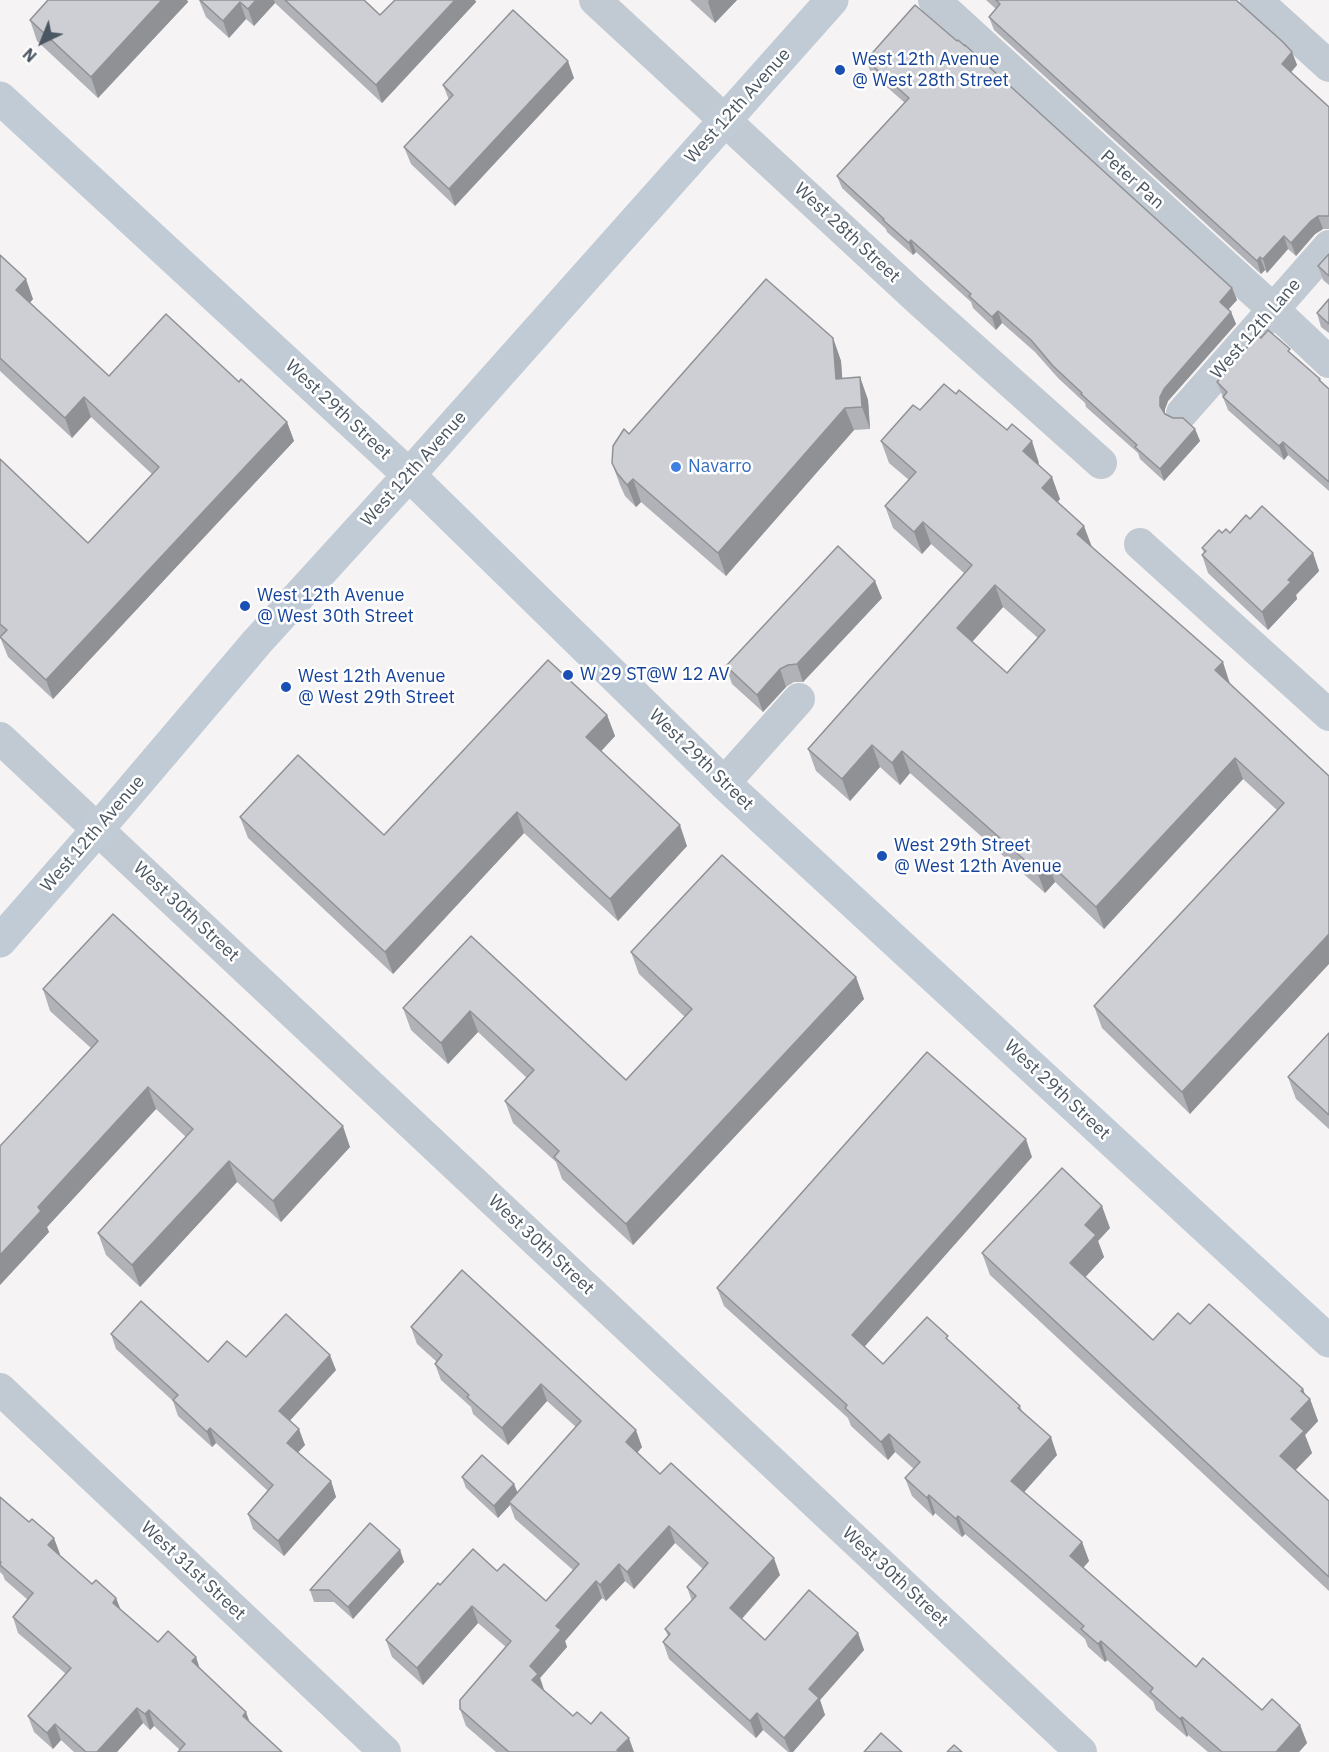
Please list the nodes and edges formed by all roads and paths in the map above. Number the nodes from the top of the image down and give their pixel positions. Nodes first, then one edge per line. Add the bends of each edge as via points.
1 (595, 0) edge
2 (832, 0) edge
3 (933, 0) edge
4 (1256, 0) edge
5 (1329, 66) edge
6 (0, 98) edge
7 (725, 120) junction
8 (1329, 246) edge
9 (1274, 310) junction
10 (1329, 362) edge
11 (1182, 413) dead end
12 (1101, 464) dead end
13 (409, 475) junction
14 (1140, 544) dead end
15 (799, 699) dead end
16 (1329, 715) edge
17 (0, 738) edge
18 (724, 783) junction
19 (98, 829) junction
20 (0, 941) edge
21 (1329, 1341) edge
22 (0, 1389) edge
23 (385, 1752) edge
24 (1081, 1752) edge

1 - 7 street, West 28th Street
2 - 7 street, West 12th Avenue
3 - 9 street, Peter Pan
4 - 5 street
6 - 13 street, West 29th Street
7 - 12 street, West 28th Street
7 - 13 street, West 12th Avenue
8 - 9 street, West 12th Lane
9 - 10 street, Peter Pan
9 - 11 street, West 12th Lane
13 - 18 street, West 29th Street
13 - 19 street, West 12th Avenue via 257,642
14 - 16 street
15 - 18 street
17 - 19 street, West 30th Street
18 - 21 street, West 29th Street
19 - 20 street, West 12th Avenue
19 - 24 street, West 30th Street
22 - 23 street, West 31st Street

